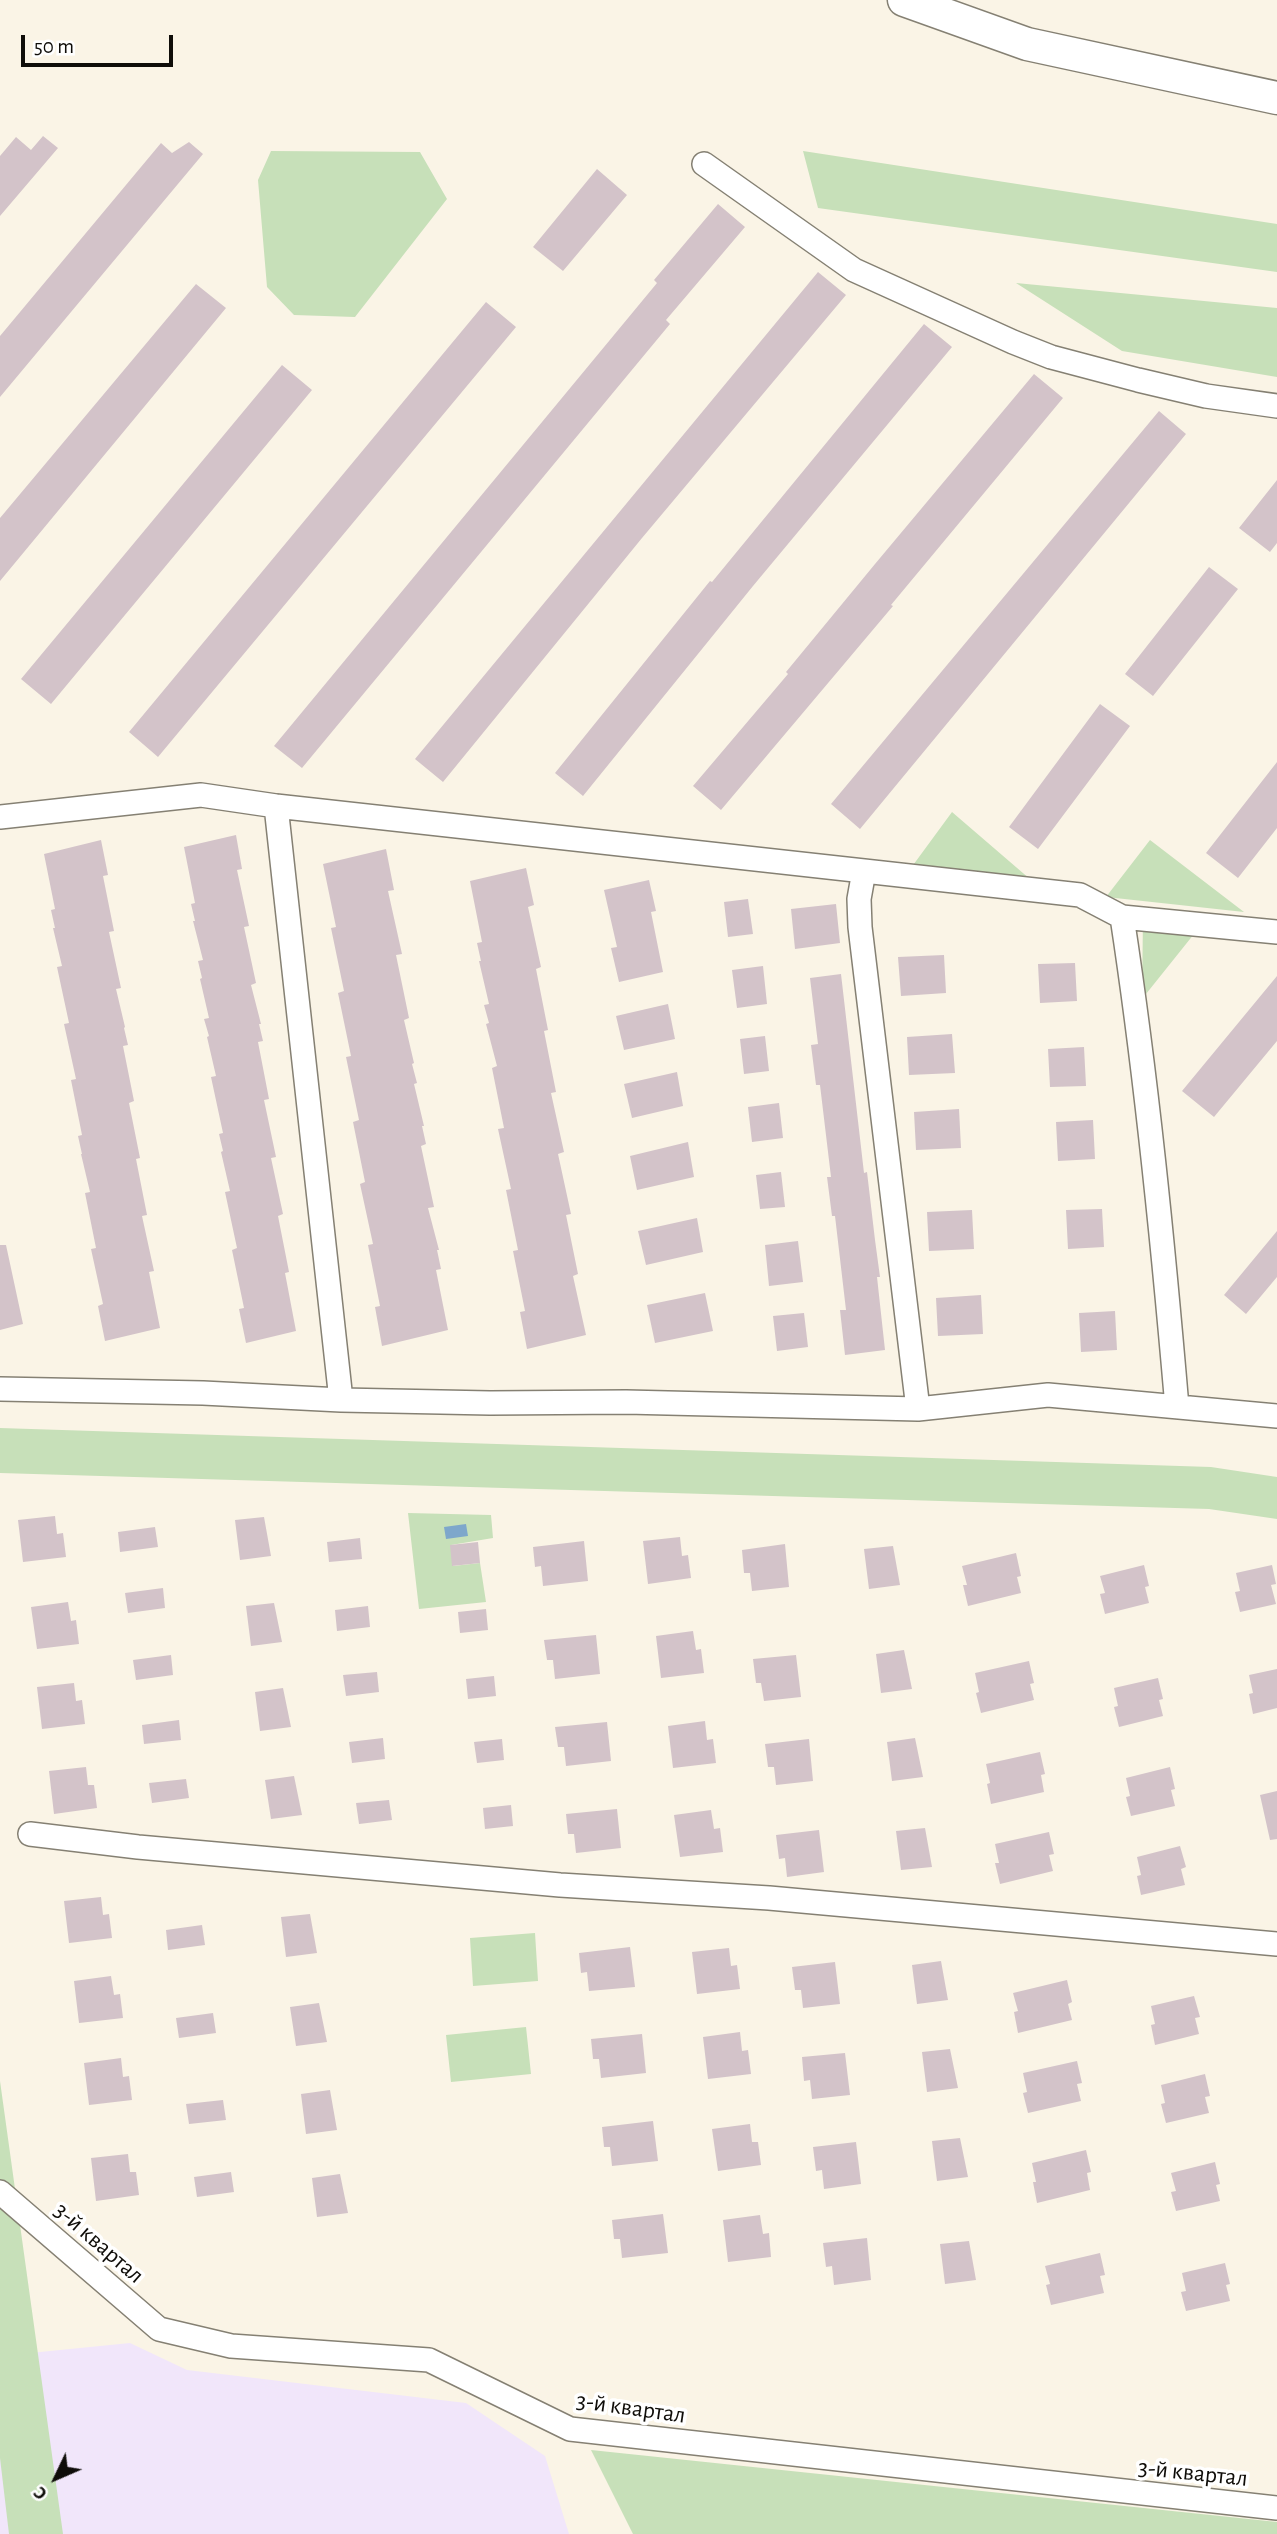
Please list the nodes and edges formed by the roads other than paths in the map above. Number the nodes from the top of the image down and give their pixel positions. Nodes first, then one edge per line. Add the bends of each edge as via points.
1 (904, 0) edge
2 (1277, 97) edge
3 (704, 163) dead end
4 (1277, 406) edge
5 (276, 806) junction
6 (0, 817) edge
7 (864, 871) junction
8 (1122, 917) junction
9 (1277, 932) edge
10 (0, 1389) edge
11 (341, 1400) junction
12 (1177, 1407) junction
13 (918, 1409) junction
14 (1277, 1416) edge
15 (30, 1835) dead end
16 (1277, 1944) edge
17 (0, 2192) edge
18 (1277, 2508) edge

1 - 2 main road via 1027,44
3 - 4 street via 854,270 1013,342 1051,358 1138,380
5 - 6 street via 201,796
5 - 7 street
5 - 11 street
7 - 8 street via 1080,895
7 - 13 street via 860,926
8 - 9 street
8 - 12 street via 1161,1223
10 - 11 street
11 - 13 street
12 - 13 street via 1048,1395
12 - 14 street
15 - 16 street via 560,1885 769,1898
17 - 18 street, 3-й квартал via 159,2329 231,2346 429,2360 570,2429

